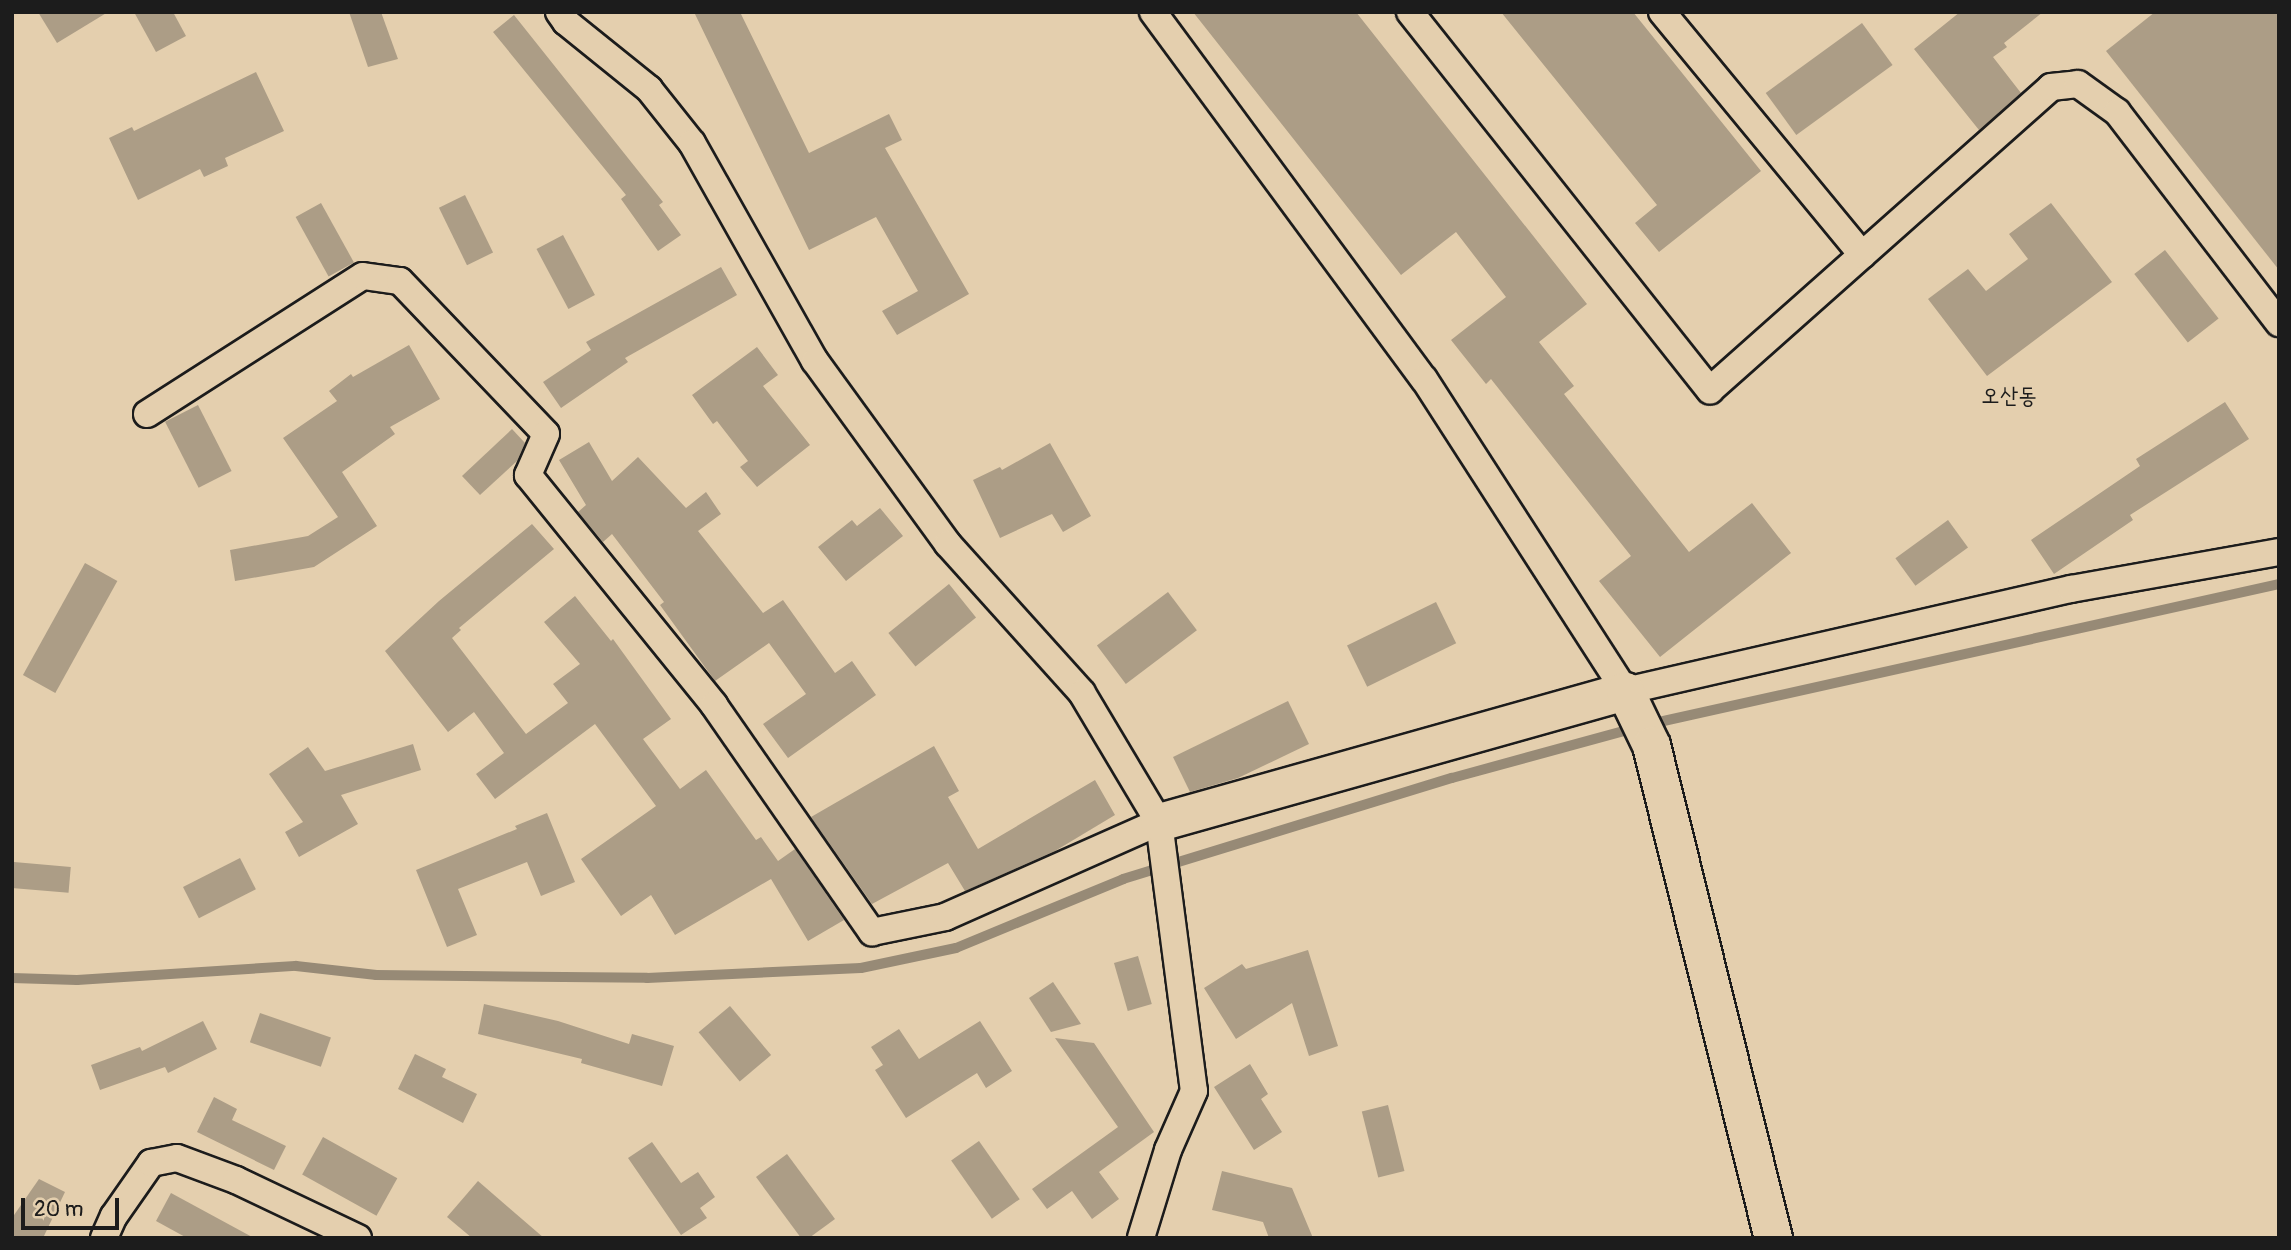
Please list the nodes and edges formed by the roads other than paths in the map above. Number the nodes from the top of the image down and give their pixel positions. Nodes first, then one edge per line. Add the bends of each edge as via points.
1 (559, 12) edge
2 (1153, 12) edge
3 (1410, 12) edge
4 (1662, 12) edge
5 (1862, 255) junction
6 (2279, 323) edge
7 (147, 414) dead end
8 (2279, 552) edge
9 (1630, 702) junction
10 (1159, 822) junction
11 (104, 1238) edge
12 (358, 1238) edge
13 (1141, 1238) edge
14 (1773, 1238) edge

1 - 10 street via 649,89 692,142 815,361 948,544 1082,693
2 - 9 street via 1424,379
3 - 5 street via 1710,390
4 - 5 street
5 - 6 street via 2051,87 2078,84 2117,112
7 - 10 street via 363,276 400,281 546,434 528,475 714,705 872,932 945,917
8 - 9 street via 2071,589
9 - 10 street
9 - 14 street via 1651,745
10 - 13 street via 1194,1091 1168,1150
11 - 12 street via 150,1163 177,1158 236,1180

